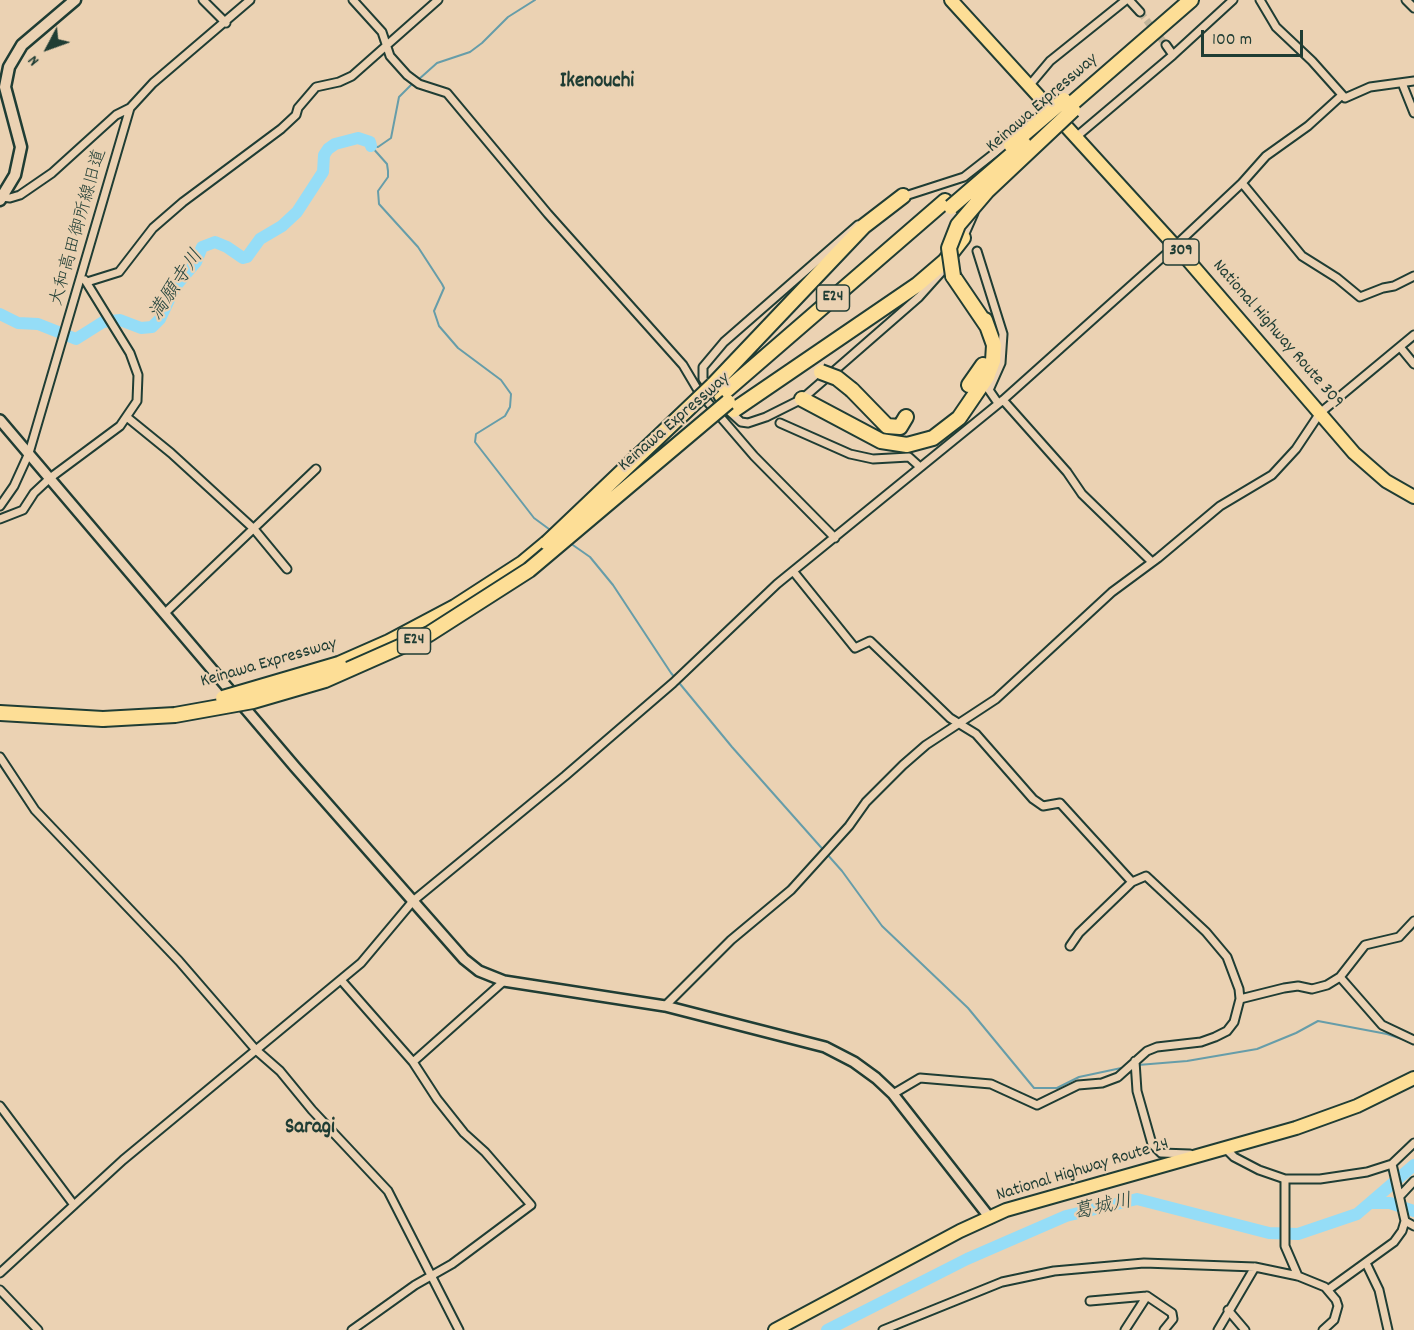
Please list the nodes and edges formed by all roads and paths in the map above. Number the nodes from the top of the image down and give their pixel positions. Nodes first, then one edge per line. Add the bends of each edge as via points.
1 (75, 0) edge
2 (203, 0) edge
3 (250, 0) edge
4 (353, 0) edge
5 (438, 0) edge
6 (951, 0) edge
7 (1128, 0) edge
8 (1186, 0) edge
9 (1191, 0) edge
10 (1233, 0) edge
11 (1260, 0) edge
12 (1406, 0) edge
13 (1414, 8) edge
14 (1140, 12) tunnel mouth
15 (226, 23) junction
16 (1166, 45) tunnel mouth
17 (387, 46) junction
18 (1173, 55) junction
19 (1414, 81) edge
20 (1402, 83) junction
21 (1029, 86) junction
22 (1341, 96) junction
23 (1068, 105) junction
24 (1049, 107) junction
25 (130, 108) junction
26 (1414, 113) edge
27 (1060, 119) junction
28 (1076, 137) junction
29 (954, 181) junction
30 (1242, 183) junction
31 (903, 196) junction
32 (1, 198) edge
33 (977, 206) junction
34 (963, 238) junction
35 (1175, 246) junction
36 (977, 251) dead end
37 (1414, 276) edge
38 (84, 280) junction
39 (985, 320) junction
40 (1414, 335) edge
41 (1400, 347) junction
42 (1414, 364) edge
43 (778, 379) junction
44 (969, 385) dead end
45 (724, 398) junction
46 (802, 399) junction
47 (1001, 402) junction
48 (1320, 413) junction
49 (128, 418) junction
50 (0, 420) edge
51 (780, 423) dead end
52 (864, 433) junction
53 (29, 453) junction
54 (920, 467) junction
55 (316, 470) dead end
56 (50, 478) junction
57 (1414, 497) edge
58 (0, 506) edge
59 (0, 519) edge
60 (254, 529) junction
61 (835, 538) junction
62 (1152, 562) junction
63 (287, 568) dead end
64 (793, 571) junction
65 (165, 613) junction
66 (0, 712) edge
67 (103, 719) junction
68 (959, 723) junction
69 (0, 758) edge
70 (1132, 882) junction
71 (412, 901) junction
72 (1414, 921) edge
73 (1070, 946) dead end
74 (1340, 976) junction
75 (341, 980) junction
76 (504, 981) junction
77 (1240, 999) junction
78 (665, 1006) junction
79 (1414, 1040) edge
80 (256, 1050) junction
81 (413, 1062) junction
82 (1135, 1064) junction
83 (1414, 1078) edge
84 (892, 1094) junction
85 (0, 1106) edge
86 (1414, 1143) edge
87 (1225, 1148) junction
88 (1204, 1154) junction
89 (1392, 1166) junction
90 (1285, 1179) junction
91 (1414, 1181) edge
92 (1400, 1196) junction
93 (74, 1205) junction
94 (1404, 1217) junction
95 (990, 1218) junction
96 (1414, 1226) edge
97 (1366, 1263) junction
98 (1255, 1268) junction
99 (0, 1273) edge
100 (431, 1276) junction
101 (1298, 1276) junction
102 (1329, 1289) junction
103 (0, 1290) edge
104 (1147, 1296) junction
105 (1090, 1301) dead end
106 (1228, 1310) junction
107 (38, 1330) edge
108 (352, 1330) edge
109 (459, 1330) edge
110 (774, 1330) edge
111 (883, 1330) edge
112 (1125, 1330) edge
113 (1164, 1330) edge
114 (1218, 1330) edge
115 (1245, 1330) edge
116 (1323, 1330) edge
117 (1388, 1330) edge

1 - 32 main road via 22,45 9,67 5,87 21,147 15,175
2 - 15 street
3 - 15 street, 大和高田御所線旧道
4 - 17 street via 382,32
5 - 17 street
6 - 21 highway, National Highway Route 309 / 309
7 - 14 street
7 - 21 street via 1050,61
8 - 23 highway, Keinawa Expressway / E24
9 - 23 highway
10 - 18 street
11 - 22 street via 1276,27
12 - 13 street
15 - 25 street, 大和高田御所線旧道 via 153,83
16 - 18 street
17 - 38 street via 352,76 316,87 281,129 153,228 119,272
17 - 61 street via 390,56 407,75 419,84 447,93 548,214 683,365 699,392 754,456
18 - 28 street
19 - 20 street
20 - 22 street via 1370,87 1348,98
20 - 26 street
21 - 24 highway, National Highway Route 309 / 309
22 - 30 street via 1266,156
23 - 39 highway, bridge via 958,225 949,248 953,276
23 - 45 highway, Keinawa Expressway / E24, bridge
24 - 27 highway, National Highway Route 309 / 309
24 - 29 street via 980,167
25 - 32 street via 116,115 20,195
25 - 38 street, 大和高田御所線旧道
27 - 28 highway, National Highway Route 309 / 309
27 - 33 street via 992,179
28 - 35 highway, National Highway Route 309 / 309
29 - 31 street
29 - 33 street via 970,187
30 - 35 street
30 - 37 street via 1302,256 1360,297
31 - 45 highway via 864,226
31 - 46 street via 844,236 735,331 703,367 705,384 741,422 766,417
33 - 34 street
34 - 43 highway via 928,276
34 - 46 street via 946,267 925,290
35 - 47 street
35 - 48 highway, National Highway Route 309 / 309
36 - 47 street via 1003,334 1001,363 989,390
38 - 49 street via 130,353 138,375 137,401
38 - 53 street, 大和高田御所線旧道
39 - 44 highway via 988,353
39 - 52 highway via 994,345 990,369 954,424 933,438 907,445 881,441
40 - 41 street
41 - 42 street
41 - 48 street
43 - 45 highway
43 - 52 highway, bridge via 807,370 821,372 852,390 887,426 900,427 906,417 904,427 894,434
45 - 67 highway, Keinawa Expressway / E24, bridge via 523,563 398,638 339,664 212,701
45 - 67 highway, Keinawa Expressway / E24, bridge via 682,446 673,449 529,570 462,615 394,651 325,680 253,701 176,715
46 - 52 highway
47 - 54 street
47 - 62 street via 1067,472 1082,494
48 - 57 highway, National Highway Route 309 / 309 via 1369,468
48 - 62 street via 1272,476 1220,506
49 - 56 street
49 - 60 street
50 - 53 street
51 - 54 street via 850,454 873,459 909,457
53 - 56 street
53 - 58 street, 大和高田御所線旧道
54 - 61 street
55 - 60 street
56 - 59 street via 23,510
56 - 65 street
60 - 63 street
60 - 65 street
61 - 64 street
62 - 68 street via 1112,592 996,699
64 - 68 street via 855,648 870,641
64 - 71 street via 673,683
65 - 71 street
66 - 67 highway, Keinawa Expressway / E24
68 - 70 street via 976,734 1033,800 1043,807 1060,803
68 - 78 street via 889,777 791,890 731,940
69 - 80 street via 35,810 179,961
70 - 73 street
70 - 77 street via 1146,876 1206,932 1227,957
71 - 75 street via 361,963
71 - 76 street via 464,959 479,971
72 - 74 street via 1399,937 1365,945
74 - 77 street via 1312,989 1298,986
74 - 79 street via 1382,1026
75 - 80 street
75 - 81 street
76 - 78 street
76 - 81 street
77 - 82 street via 1227,1031 1201,1042 1157,1047
78 - 84 street via 825,1047 854,1062
80 - 93 street
80 - 100 street via 280,1071 388,1191
81 - 100 street via 457,1124 531,1205
82 - 84 street via 1118,1077 1078,1085 1037,1105 990,1084 920,1078
82 - 88 street via 1137,1090 1152,1144 1161,1154
83 - 87 highway, National Highway Route 24 via 1339,1114
84 - 95 street
85 - 93 street
86 - 89 street
87 - 88 highway, National Highway Route 24
87 - 90 street via 1259,1170
88 - 95 highway, National Highway Route 24 via 1026,1203
89 - 90 street via 1320,1179
89 - 92 street
90 - 101 street via 1285,1246
91 - 92 street
92 - 94 street
93 - 99 street
94 - 96 street
94 - 97 street via 1394,1242
95 - 110 highway, National Highway Route 24
97 - 102 street
97 - 117 street via 1379,1290
98 - 101 street
98 - 106 street
98 - 111 street via 1144,1263 1054,1271 1002,1282
100 - 108 street
100 - 109 street
101 - 102 street
102 - 116 street via 1338,1306 1334,1320
103 - 107 street
104 - 105 street
104 - 112 street
104 - 113 street via 1172,1313 1173,1318
106 - 114 street
106 - 115 street

